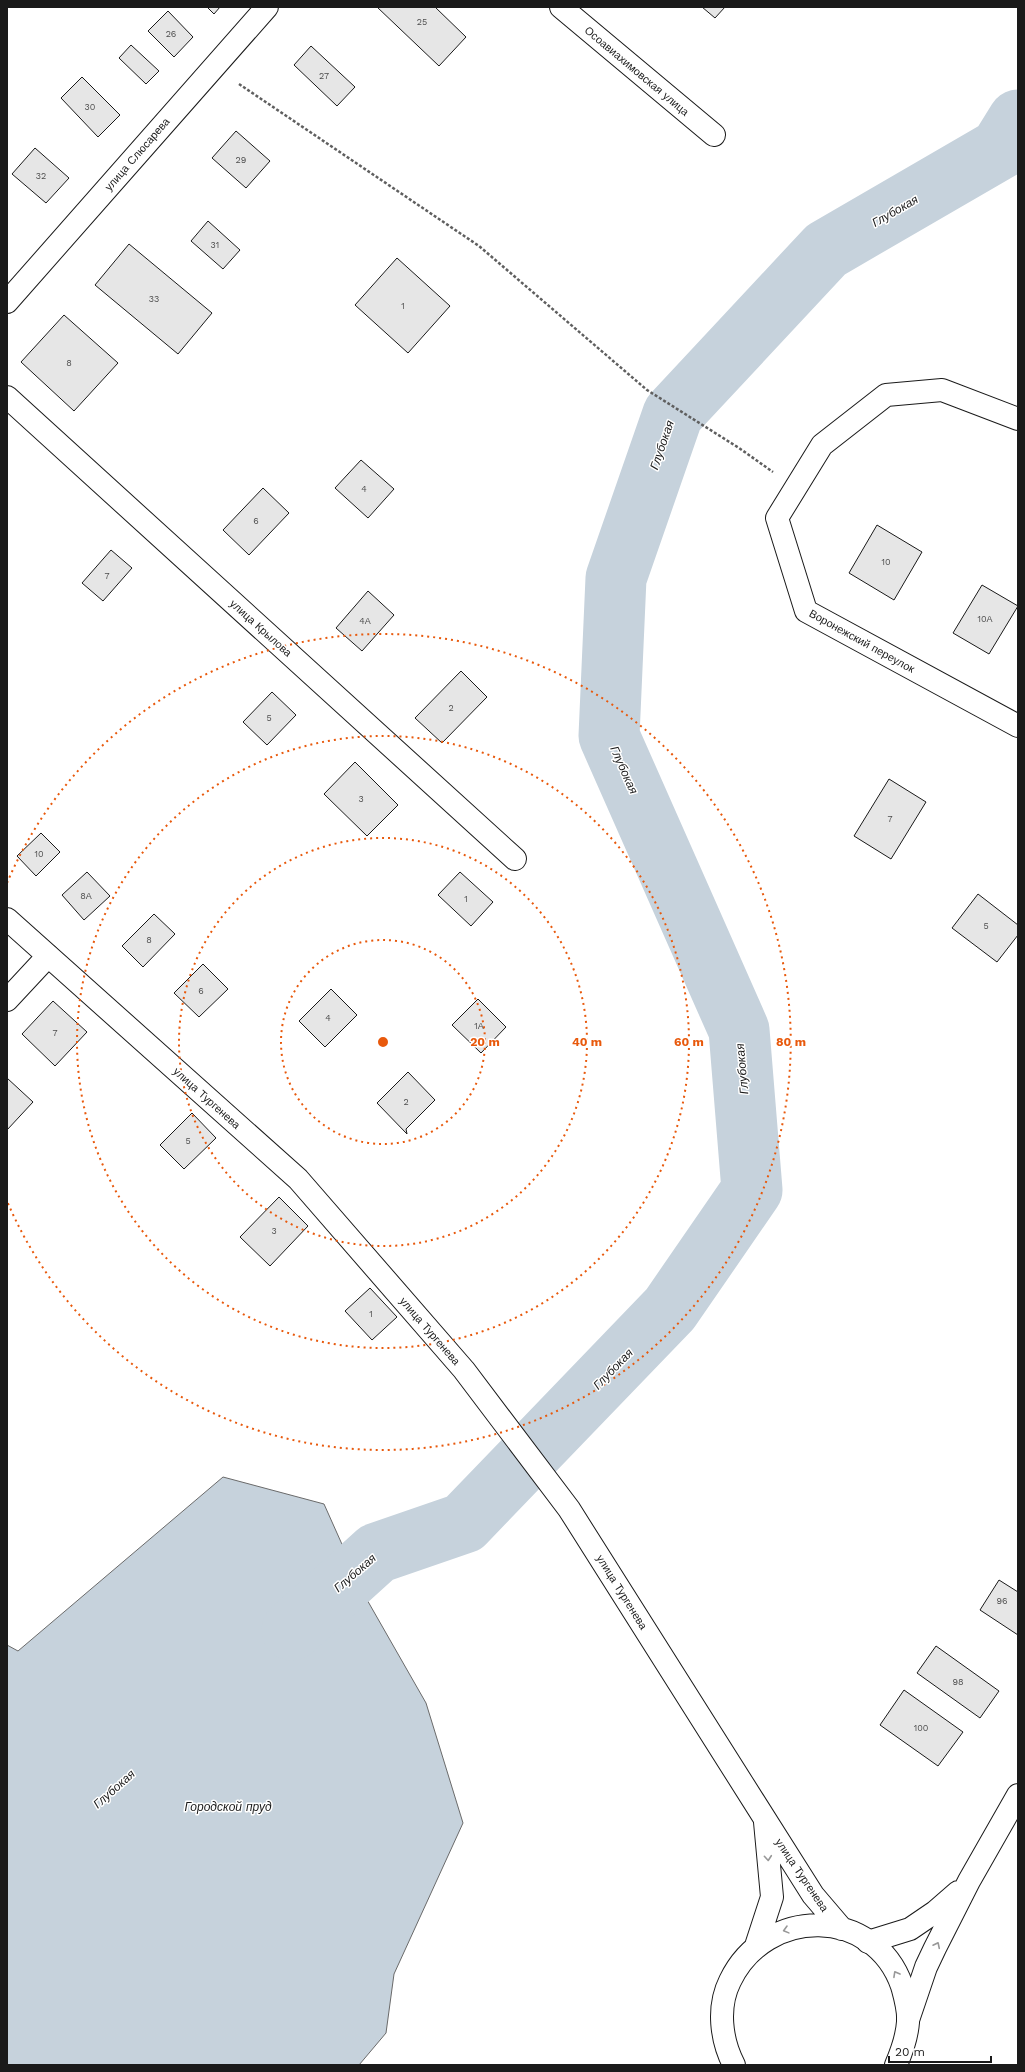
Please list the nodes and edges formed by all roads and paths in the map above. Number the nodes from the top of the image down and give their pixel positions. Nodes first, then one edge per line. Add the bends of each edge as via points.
1 (267, 7) edge
2 (561, 7) edge
3 (214, 67) junction
4 (714, 135) dead end
5 (7, 302) edge
6 (7, 397) edge
7 (1018, 419) edge
8 (796, 488) junction
9 (1018, 726) edge
10 (515, 859) dead end
11 (7, 919) edge
12 (48, 956) junction
13 (7, 1000) edge
14 (1018, 1795) edge
15 (765, 1819) junction
16 (969, 1881) junction
17 (842, 1929) junction
18 (868, 1942) junction
19 (756, 1946) junction
20 (908, 2020) junction
21 (724, 2042) junction
22 (717, 2065) edge
23 (734, 2065) edge
24 (896, 2065) edge

1 - 3 street, улица Слюсарева
2 - 4 street, Осоавиахимовская улица
3 - 5 street, улица Слюсарева
3 - 8 path via 479,246 647,390 740,448
6 - 10 street, улица Крылова
7 - 8 street, Воронежский переулок via 942,390 886,395 822,445
8 - 9 street, Воронежский переулок via 777,518 806,611
11 - 12 street, улица Тургенева
12 - 13 street
12 - 15 street, улица Тургенева via 298,1179 464,1370 569,1509
14 - 16 street
15 - 17 street, улица Тургенева via 813,1895
15 -> 19 street, улица Тургенева via 772,1897
16 - 18 street via 936,1912 910,1929
20 -> 16 street via 926,1967
17 - 18 street
17 -> 19 street via 804,1925 778,1932
20 -> 18 street via 906,1998 898,1976 885,1957
19 - 21 street via 737,1965 726,1989 722,2015
20 - 24 street via 904,2045
21 - 22 street
21 - 23 street

